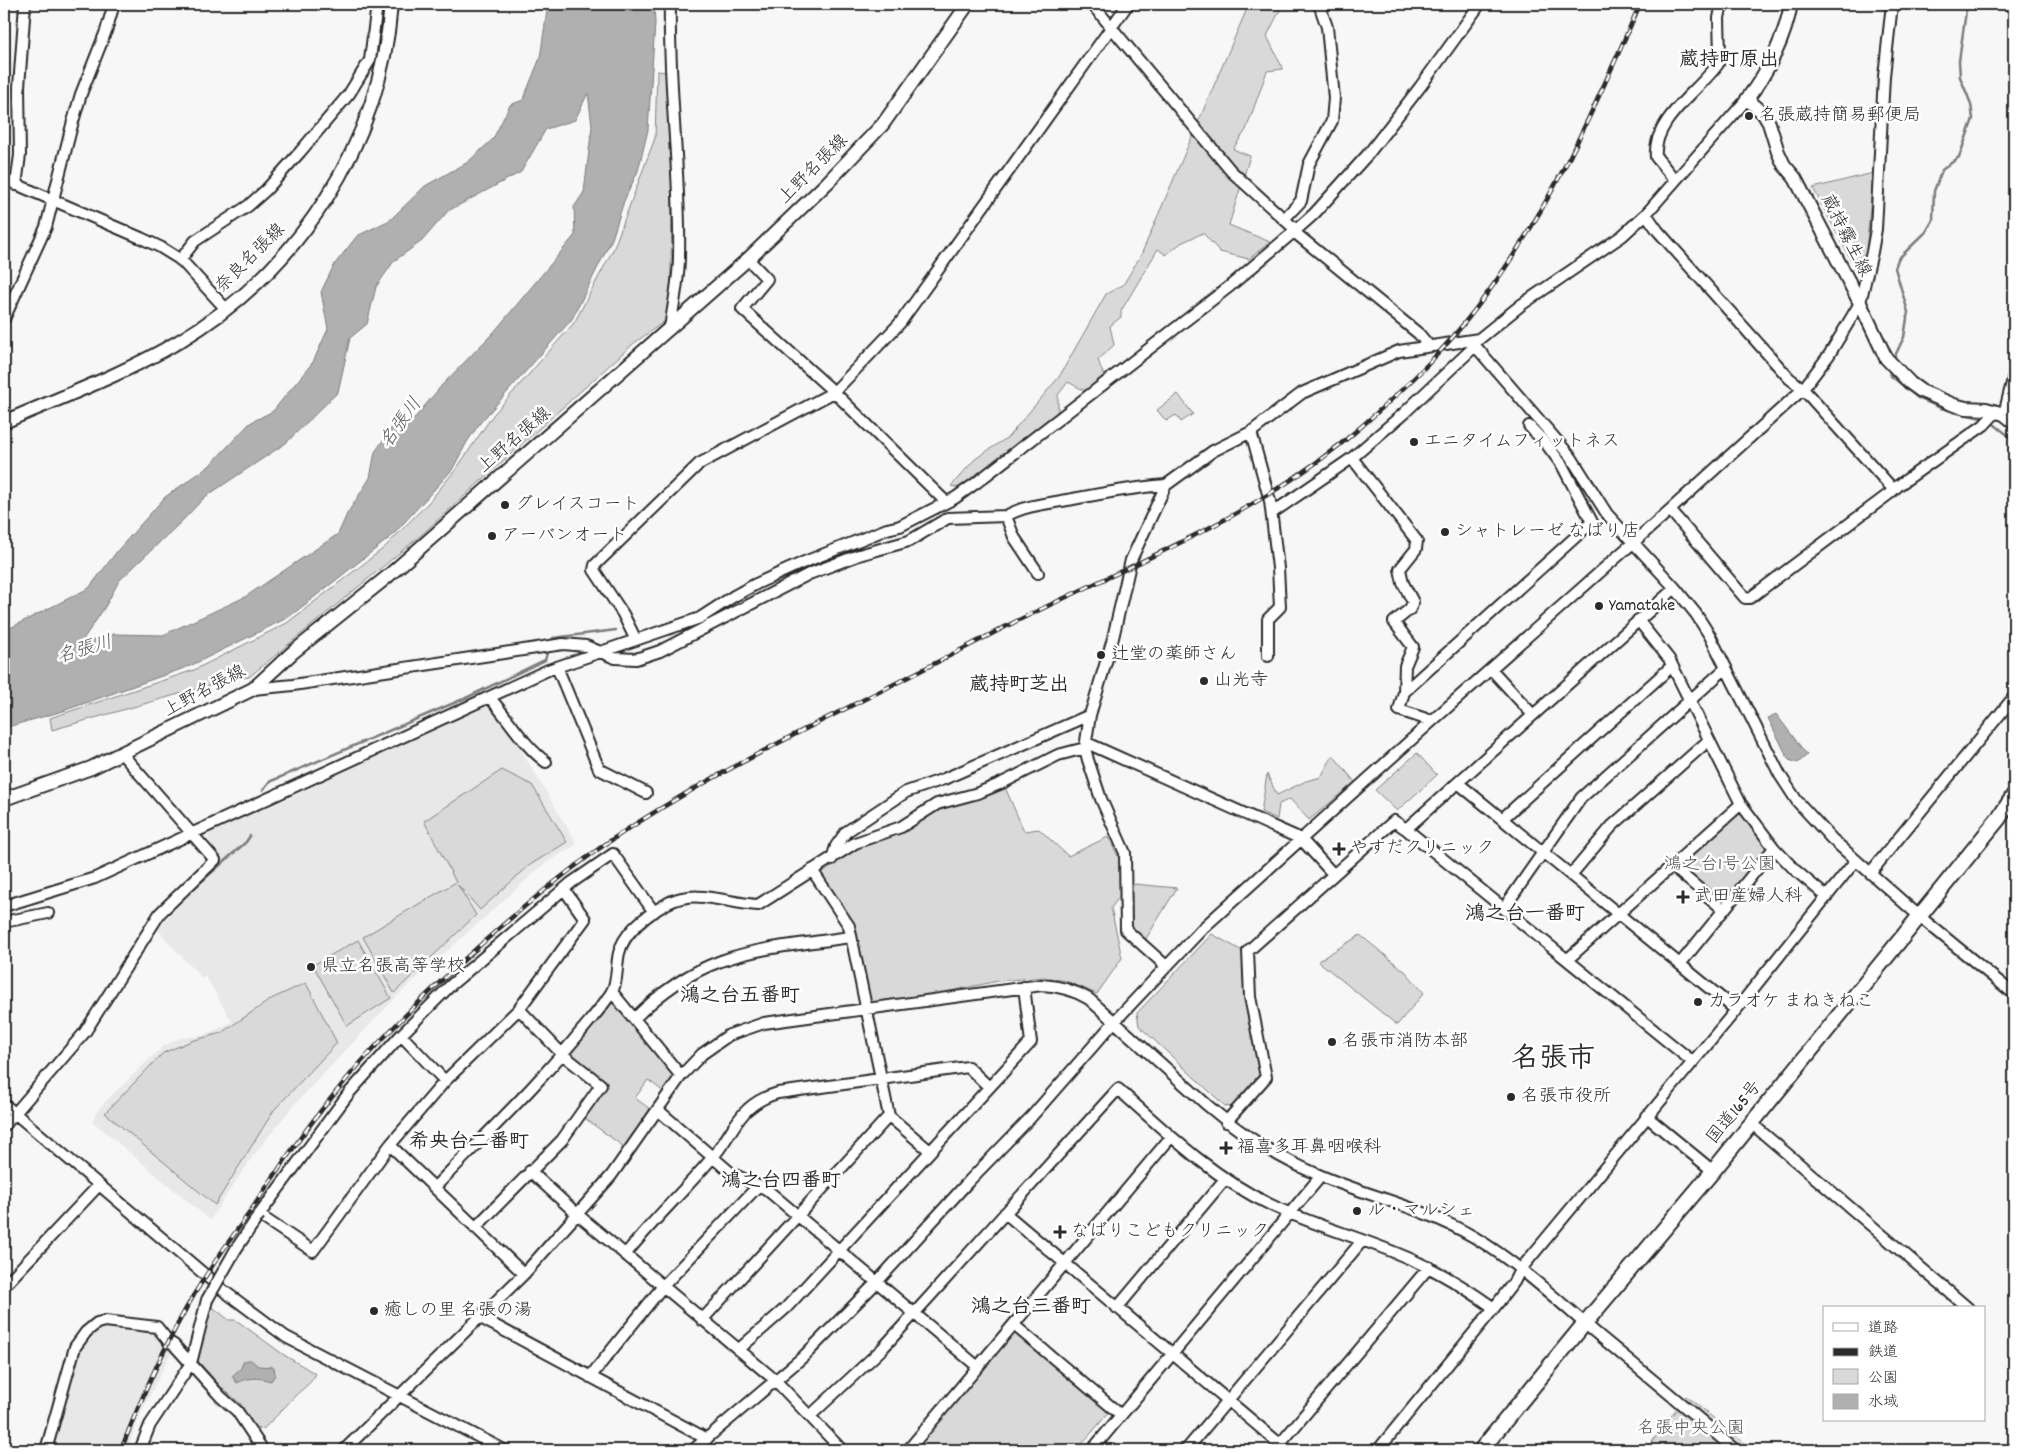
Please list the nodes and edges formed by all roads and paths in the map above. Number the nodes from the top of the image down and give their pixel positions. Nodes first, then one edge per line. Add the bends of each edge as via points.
1 (25, 4) edge
2 (114, 4) edge
3 (377, 4) edge
4 (391, 4) edge
5 (670, 4) edge
6 (968, 4) edge
7 (1092, 4) edge
8 (1128, 4) edge
9 (1319, 4) edge
10 (1480, 4) edge
11 (1722, 4) edge
12 (1791, 4) edge
13 (1892, 4) edge
14 (1111, 28) junction
15 (1747, 99) junction
16 (4, 179) edge
17 (1675, 180) junction
18 (16, 185) junction
19 (53, 201) junction
20 (1646, 214) junction
21 (1284, 219) junction
22 (1295, 231) junction
23 (748, 259) junction
24 (180, 260) junction
25 (1860, 303) junction
26 (226, 309) junction
27 (4, 319) edge
28 (670, 329) junction
29 (1473, 343) junction
30 (1429, 346) junction
31 (2014, 375) edge
32 (1803, 388) junction
33 (834, 392) junction
34 (2000, 413) junction
35 (4, 422) edge
36 (2014, 422) edge
37 (1529, 426) dead end
38 (1251, 432) junction
39 (1352, 458) junction
40 (1166, 484) junction
41 (1894, 489) junction
42 (946, 502) junction
43 (1670, 510) junction
44 (1272, 513) junction
45 (1006, 516) junction
46 (1632, 543) junction
47 (1038, 572) dead end
48 (1675, 588) junction
49 (1638, 620) junction
50 (636, 640) junction
51 (599, 652) junction
52 (1268, 656) dead end
53 (1672, 666) junction
54 (558, 667) junction
55 (1726, 668) junction
56 (1491, 669) junction
57 (253, 690) junction
58 (1404, 692) junction
59 (2014, 697) edge
60 (490, 698) junction
61 (1689, 700) junction
62 (1090, 715) junction
63 (1533, 715) junction
64 (1432, 720) junction
65 (1709, 740) junction
66 (1086, 746) junction
67 (122, 754) junction
68 (546, 762) dead end
69 (1458, 783) junction
70 (646, 793) dead end
71 (2014, 795) edge
72 (4, 799) edge
73 (1741, 804) junction
74 (1502, 819) junction
75 (1406, 829) junction
76 (192, 834) junction
77 (1301, 838) junction
78 (1774, 848) junction
79 (1544, 852) junction
80 (832, 859) junction
81 (1856, 860) junction
82 (1672, 866) junction
83 (812, 870) junction
84 (1871, 872) junction
85 (1333, 874) junction
86 (1571, 875) junction
87 (564, 889) junction
88 (1827, 897) junction
89 (4, 906) edge
90 (1504, 908) junction
91 (1724, 910) junction
92 (654, 912) junction
93 (48, 913) dead end
94 (1618, 914) junction
95 (1919, 916) junction
96 (4, 922) edge
97 (851, 937) junction
98 (1568, 959) junction
99 (1680, 964) junction
100 (1166, 966) junction
101 (1024, 987) junction
102 (612, 992) junction
103 (2014, 994) edge
104 (519, 1009) junction
105 (867, 1009) junction
106 (1736, 1010) junction
107 (634, 1019) junction
108 (1115, 1022) junction
109 (401, 1035) junction
110 (562, 1054) junction
111 (1692, 1062) junction
112 (681, 1076) junction
113 (881, 1079) junction
114 (445, 1081) junction
115 (989, 1087) junction
116 (4, 1104) edge
117 (658, 1110) junction
118 (16, 1114) junction
119 (889, 1116) junction
120 (1646, 1116) junction
121 (1226, 1122) junction
122 (1751, 1123) junction
123 (4, 1126) edge
124 (1171, 1137) junction
125 (390, 1145) junction
126 (930, 1151) junction
127 (713, 1158) junction
128 (530, 1171) junction
129 (1713, 1171) junction
130 (1321, 1176) junction
131 (1225, 1179) junction
132 (758, 1184) junction
133 (99, 1185) junction
134 (434, 1187) junction
135 (1006, 1213) junction
136 (577, 1214) junction
137 (1290, 1214) junction
138 (259, 1215) junction
139 (798, 1216) junction
140 (475, 1228) junction
141 (1362, 1241) junction
142 (840, 1251) junction
143 (625, 1255) junction
144 (1065, 1264) junction
145 (1429, 1267) junction
146 (1520, 1270) junction
147 (524, 1274) junction
148 (877, 1282) junction
149 (4, 1286) edge
150 (663, 1286) junction
151 (1966, 1306) edge
152 (1117, 1308) junction
153 (1494, 1308) junction
154 (913, 1313) junction
155 (479, 1317) junction
156 (702, 1320) junction
157 (1584, 1323) junction
158 (1014, 1325) junction
159 (738, 1350) junction
160 (1172, 1354) junction
161 (191, 1363) junction
162 (978, 1368) junction
163 (590, 1377) junction
164 (775, 1380) junction
165 (400, 1397) junction
166 (1228, 1401) junction
167 (1121, 1415) junction
168 (810, 1416) junction
169 (707, 1439) junction
170 (1281, 1448) edge
171 (46, 1450) edge
172 (140, 1450) edge
173 (263, 1450) edge
174 (344, 1450) edge
175 (504, 1450) edge
176 (693, 1450) edge
177 (842, 1450) edge
178 (908, 1450) edge
179 (1092, 1450) edge
180 (1186, 1450) edge
181 (1378, 1450) edge
182 (1481, 1450) edge
183 (1735, 1450) edge

1 - 18 street via 19,87 20,155
2 - 19 street via 72,125
3 - 24 street via 370,60 349,94 266,190 196,241
4 - 26 main road, 奈良名張線 via 381,69 347,164 320,210 291,246
5 - 28 street via 679,258
6 - 23 main road, 上野名張線 via 884,124
7 - 14 street
8 - 14 street
9 - 21 street via 1327,27 1334,89 1332,121 1310,164 1301,202
10 - 22 street via 1369,153
11 - 17 street via 1718,18 1718,64 1665,122 1657,144 1656,157
12 - 15 main road via 1765,75
13 - 25 street via 1884,76 1876,229
14 - 21 street via 1231,170
14 - 33 street via 900,323
15 - 17 street
15 - 25 main road, 蔵持霧生線 via 1769,123 1784,165 1796,178
16 - 18 street
17 - 20 street
18 - 19 street
19 - 24 street via 141,238
19 - 27 street via 39,245
20 - 29 street via 1622,236
20 - 32 street via 1789,378
21 - 22 street
22 - 30 street via 1419,334
22 - 42 street via 1230,286 976,483
23 - 28 main road, 上野名張線
23 - 33 street via 767,279 742,309
24 - 26 street
25 - 32 street via 1829,355
25 - 34 main road, 蔵持霧生線 via 1886,358 1910,383 1954,405
26 - 35 main road, 奈良名張線 via 179,342 143,361
28 - 57 main road, 上野名張線
29 - 30 street
29 - 39 street via 1403,414
29 - 46 street via 1571,457 1601,506
30 - 38 street via 1398,351 1302,393
31 - 34 street
32 - 41 street
32 - 43 street
33 - 42 street
33 - 50 street via 699,464 598,562 594,570
34 - 36 main road
34 - 41 street
37 - 58 street via 1562,465 1592,522
38 - 40 street via 1213,451
38 - 44 street
39 - 44 street
39 - 58 street via 1417,542 1416,549 1400,569 1413,602 1410,609 1394,622 1413,647 1405,666
40 - 45 street via 1053,502
40 - 62 street via 1132,560
41 - 43 street via 1750,598 1745,598
42 - 50 street via 900,526 756,584 700,618
43 - 46 street
44 - 52 street via 1280,607 1268,619
45 - 47 street via 1014,537
45 - 51 street via 948,518 909,541 809,574 648,656 615,658
46 - 48 street
46 - 56 street
48 - 49 street
48 - 55 street via 1710,636
49 - 53 street
49 - 63 street
50 - 51 street
51 - 54 street
51 - 57 street via 577,644 550,645
53 - 61 street
53 - 74 street
54 - 60 street
54 - 70 street via 599,769
55 - 61 street
55 - 81 street via 1788,789 1819,826
56 - 63 street
56 - 64 street
57 - 67 main road, 上野名張線
58 - 64 street via 1399,710
59 - 84 street
60 - 68 street via 533,752
60 - 76 street
61 - 65 street
61 - 79 street via 1581,798
62 - 66 street
62 - 80 street via 906,792 846,832
63 - 69 street
64 - 77 street
65 - 73 street
65 - 86 street via 1612,826
66 - 77 street
66 - 80 street via 1058,755 978,793 936,804 901,827 855,844
66 - 100 street via 1101,799 1125,853 1126,930
67 - 72 main road, 上野名張線
67 - 76 street
69 - 74 street
69 - 75 street
71 - 95 highway, 国道165号
73 - 78 street
73 - 82 street
74 - 79 street
75 - 85 street via 1394,821
75 - 90 street
76 - 89 street via 95,878
76 - 118 street via 215,860 160,913 85,1032
77 - 85 street
77 - 100 street
78 - 88 street
78 - 91 street
79 - 86 street
79 - 90 street
80 - 83 street
81 - 84 street
81 - 88 street
82 - 91 street
82 - 94 street
83 - 92 street via 758,905 703,897 669,902
83 - 97 street via 844,917
84 - 95 street
85 - 121 street via 1248,951 1250,997 1266,1077
86 - 94 street
87 - 92 street via 613,854
87 - 104 street via 586,919
87 - 109 street via 451,985
88 - 106 street
90 - 98 street
91 - 99 street
92 - 102 street via 622,943
93 - 96 street
94 - 98 street
94 - 99 street
95 - 103 street
95 - 122 highway, 国道165号
97 - 105 street
97 - 107 street via 755,951 718,961 677,982
98 - 111 street
99 - 106 street
100 - 108 street
101 - 105 street
101 - 108 street via 1053,986 1072,990 1089,999
101 - 115 street via 1031,1042
102 - 107 street
102 - 110 street
104 - 110 street
104 - 114 street
105 - 112 street via 764,1022 738,1030 709,1047
105 - 113 street
106 - 111 street
107 - 112 street
108 - 121 street
108 - 148 street
109 - 114 street
109 - 138 street via 348,1093
110 - 128 street via 601,1085 562,1140
110 - 134 street
111 - 120 street
112 - 117 street
113 - 115 street via 968,1067
113 - 119 street
113 - 127 street via 778,1093 765,1098 741,1116
114 - 125 street
115 - 126 street
116 - 118 street
117 - 127 street
117 - 136 street via 619,1165
118 - 123 street
118 - 133 street
119 - 126 street
119 - 139 street
120 - 129 street
120 - 146 street
121 - 130 street via 1261,1145
122 - 129 highway, 国道165号
122 - 151 street
124 - 131 street
124 - 135 street via 1118,1089
124 - 144 street
125 - 134 street
125 - 138 street via 313,1251
126 - 142 street
127 - 132 street via 731,1173
127 - 143 street
128 - 136 street
128 - 140 street
129 - 157 highway, 国道165号
130 - 137 street
130 - 146 street via 1437,1219 1474,1237
131 - 137 street
131 - 152 street
132 - 139 street
132 - 150 street
133 - 149 street
133 - 165 street via 224,1291 286,1337
134 - 140 street
135 - 144 street
135 - 154 street
136 - 143 street
136 - 147 street
137 - 141 street
137 - 160 street
138 - 161 street, bridge via 207,1300
139 - 142 street
139 - 156 street
140 - 147 street
141 - 145 street
141 - 166 street
142 - 148 street
142 - 159 street via 786,1308
143 - 150 street
144 - 152 street
144 - 158 street
145 - 153 street
145 - 170 street
146 - 153 street
146 - 157 street
147 - 155 street
148 - 154 street
148 - 164 street via 803,1357
150 - 156 street
150 - 163 street
152 - 160 street
153 - 181 street
154 - 162 street
154 - 168 street via 882,1349
155 - 163 street
155 - 165 street
156 - 159 street
157 - 182 highway, 国道165号
157 - 183 street
158 - 162 street
158 - 167 street
159 - 164 street
160 - 166 street
160 - 167 street
161 - 171 street via 157,1327 113,1321 97,1323 75,1347
161 - 172 street via 150,1425
161 - 173 street via 220,1397 237,1411
162 - 178 street
163 - 169 street
164 - 168 street
164 - 169 street
165 - 174 street
165 - 175 street
166 - 170 street
166 - 180 street
167 - 179 street
168 - 177 street
169 - 176 street

